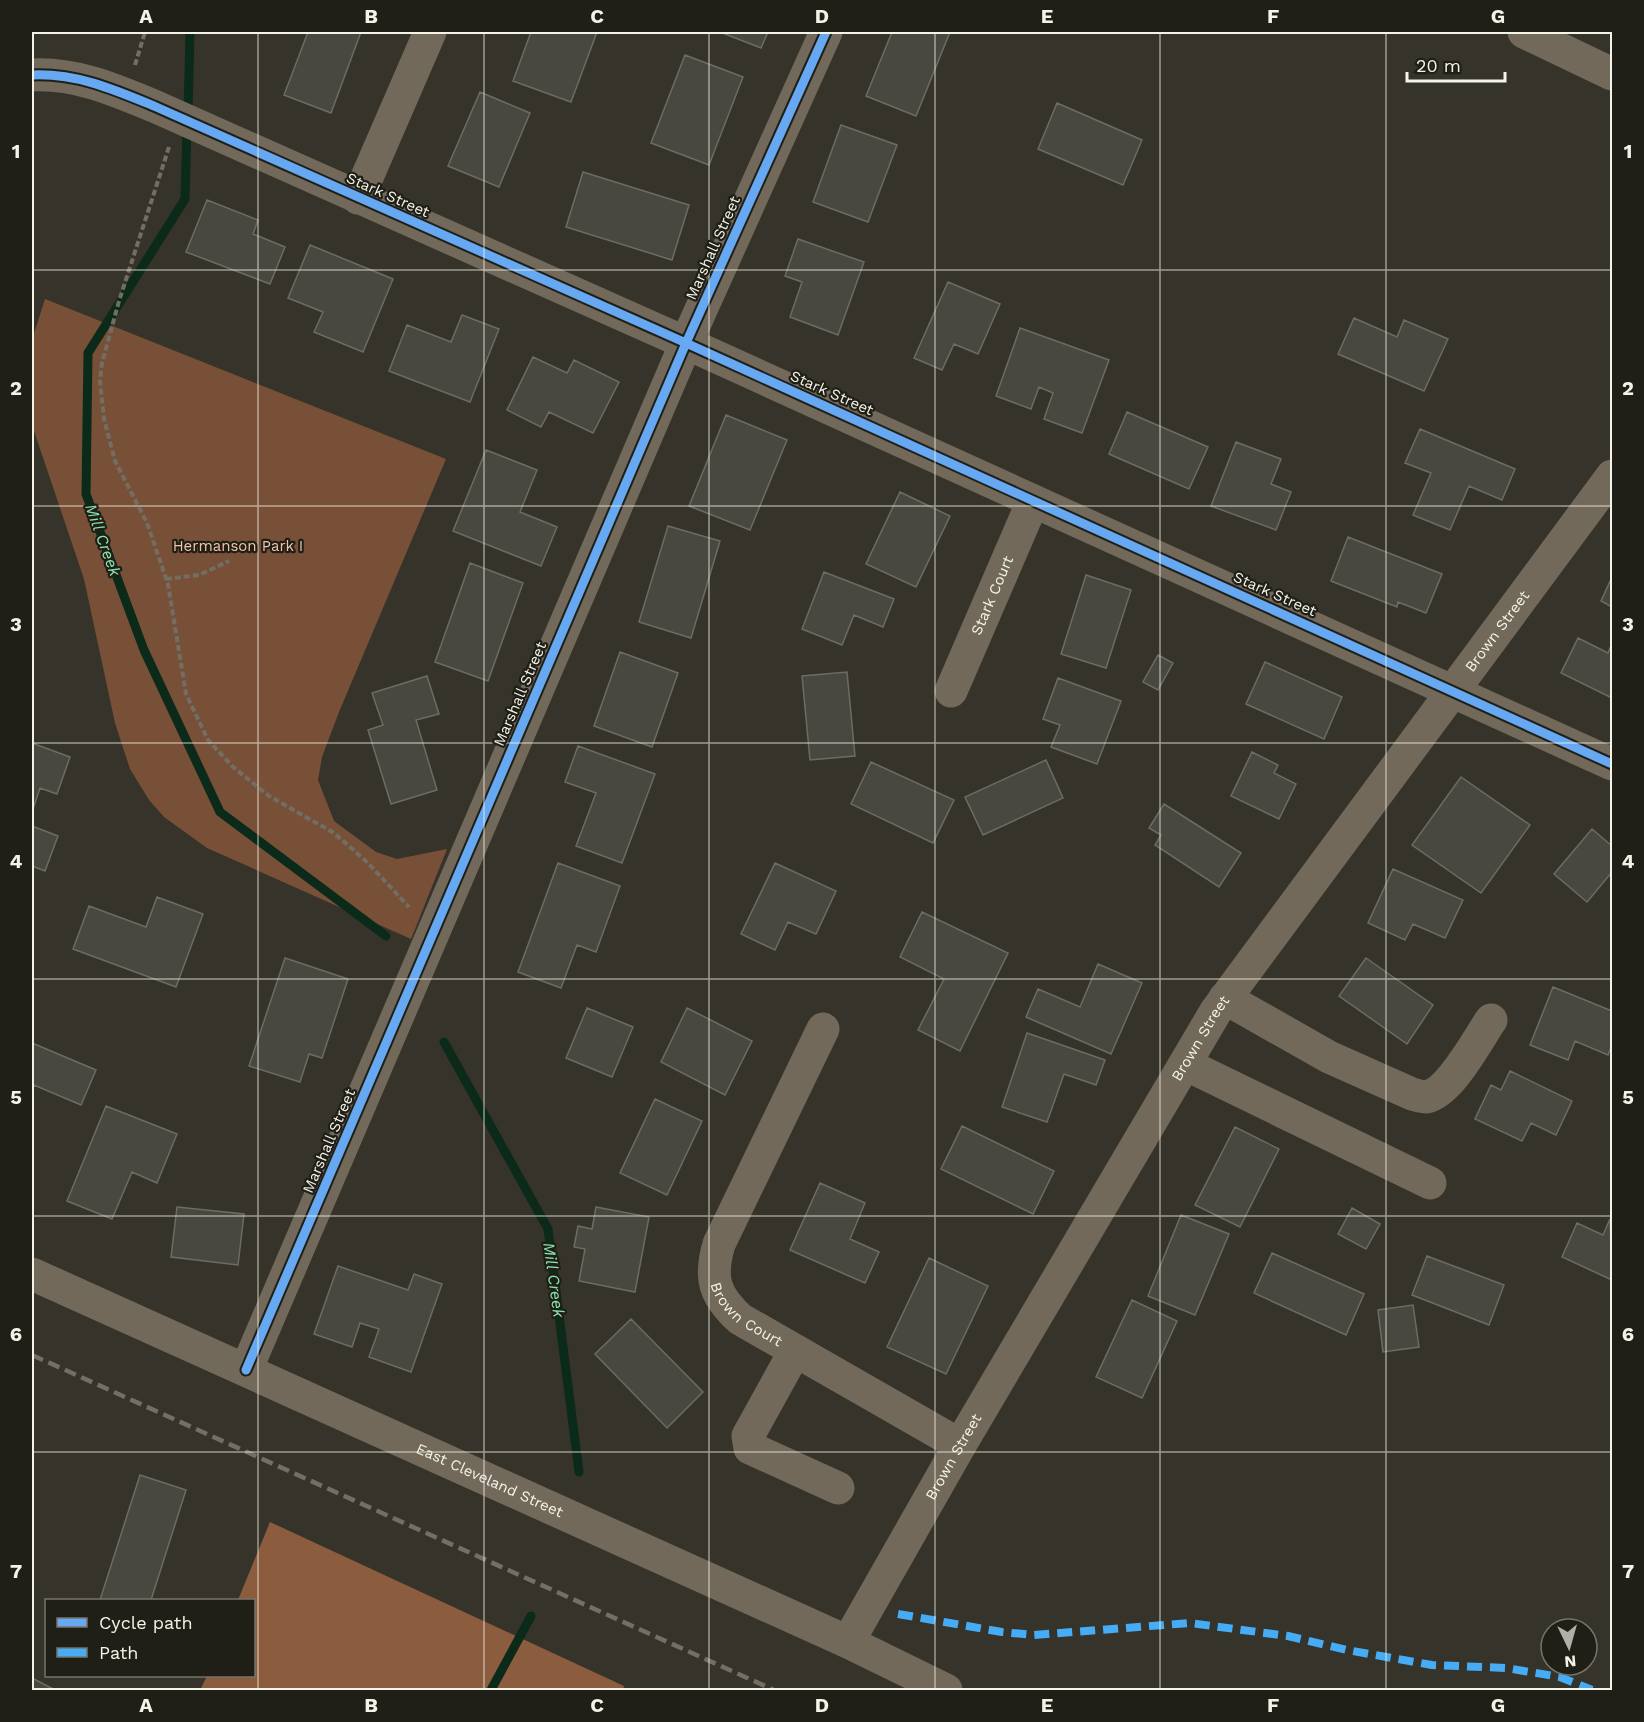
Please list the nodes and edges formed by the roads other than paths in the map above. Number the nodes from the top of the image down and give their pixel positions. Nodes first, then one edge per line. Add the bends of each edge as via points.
1 (430, 32) edge
2 (826, 32) edge
3 (1524, 32) edge
4 (1612, 74) edge
5 (32, 75) edge
6 (358, 198) junction
7 (686, 343) junction
8 (1612, 476) edge
9 (1033, 501) junction
10 (951, 691) dead end
11 (1453, 691) junction
12 (1612, 764) edge
13 (1225, 998) junction
14 (1491, 1020) dead end
15 (823, 1029) dead end
16 (1185, 1064) junction
17 (1430, 1182) dead end
18 (35, 1282) edge
19 (795, 1351) junction
20 (246, 1370) junction
21 (960, 1445) junction
22 (838, 1488) dead end
23 (848, 1641) junction
24 (946, 1690) edge

1 - 6 street
2 - 7 street, Marshall Street
3 - 4 street
5 - 6 street, Stark Street via 77,78 108,87
6 - 7 street, Stark Street
7 - 9 street, Stark Street
7 - 20 street, Marshall Street
8 - 11 street, Brown Street
9 - 10 street, Stark Court
9 - 11 street, Stark Street
11 - 12 street, Stark Street
11 - 13 street, Brown Street
13 - 14 street via 1329,1057 1426,1097 1438,1091 1459,1069
13 - 16 street, Brown Street
15 - 19 street, Brown Court via 719,1244 713,1265 724,1305 740,1319
16 - 17 street
16 - 21 street, Brown Street
18 - 20 street, East Cleveland Street
19 - 21 street, Brown Court
19 - 22 street via 748,1436 750,1448
20 - 23 street, East Cleveland Street
21 - 23 street, Brown Street
23 - 24 street, East Cleveland Street

